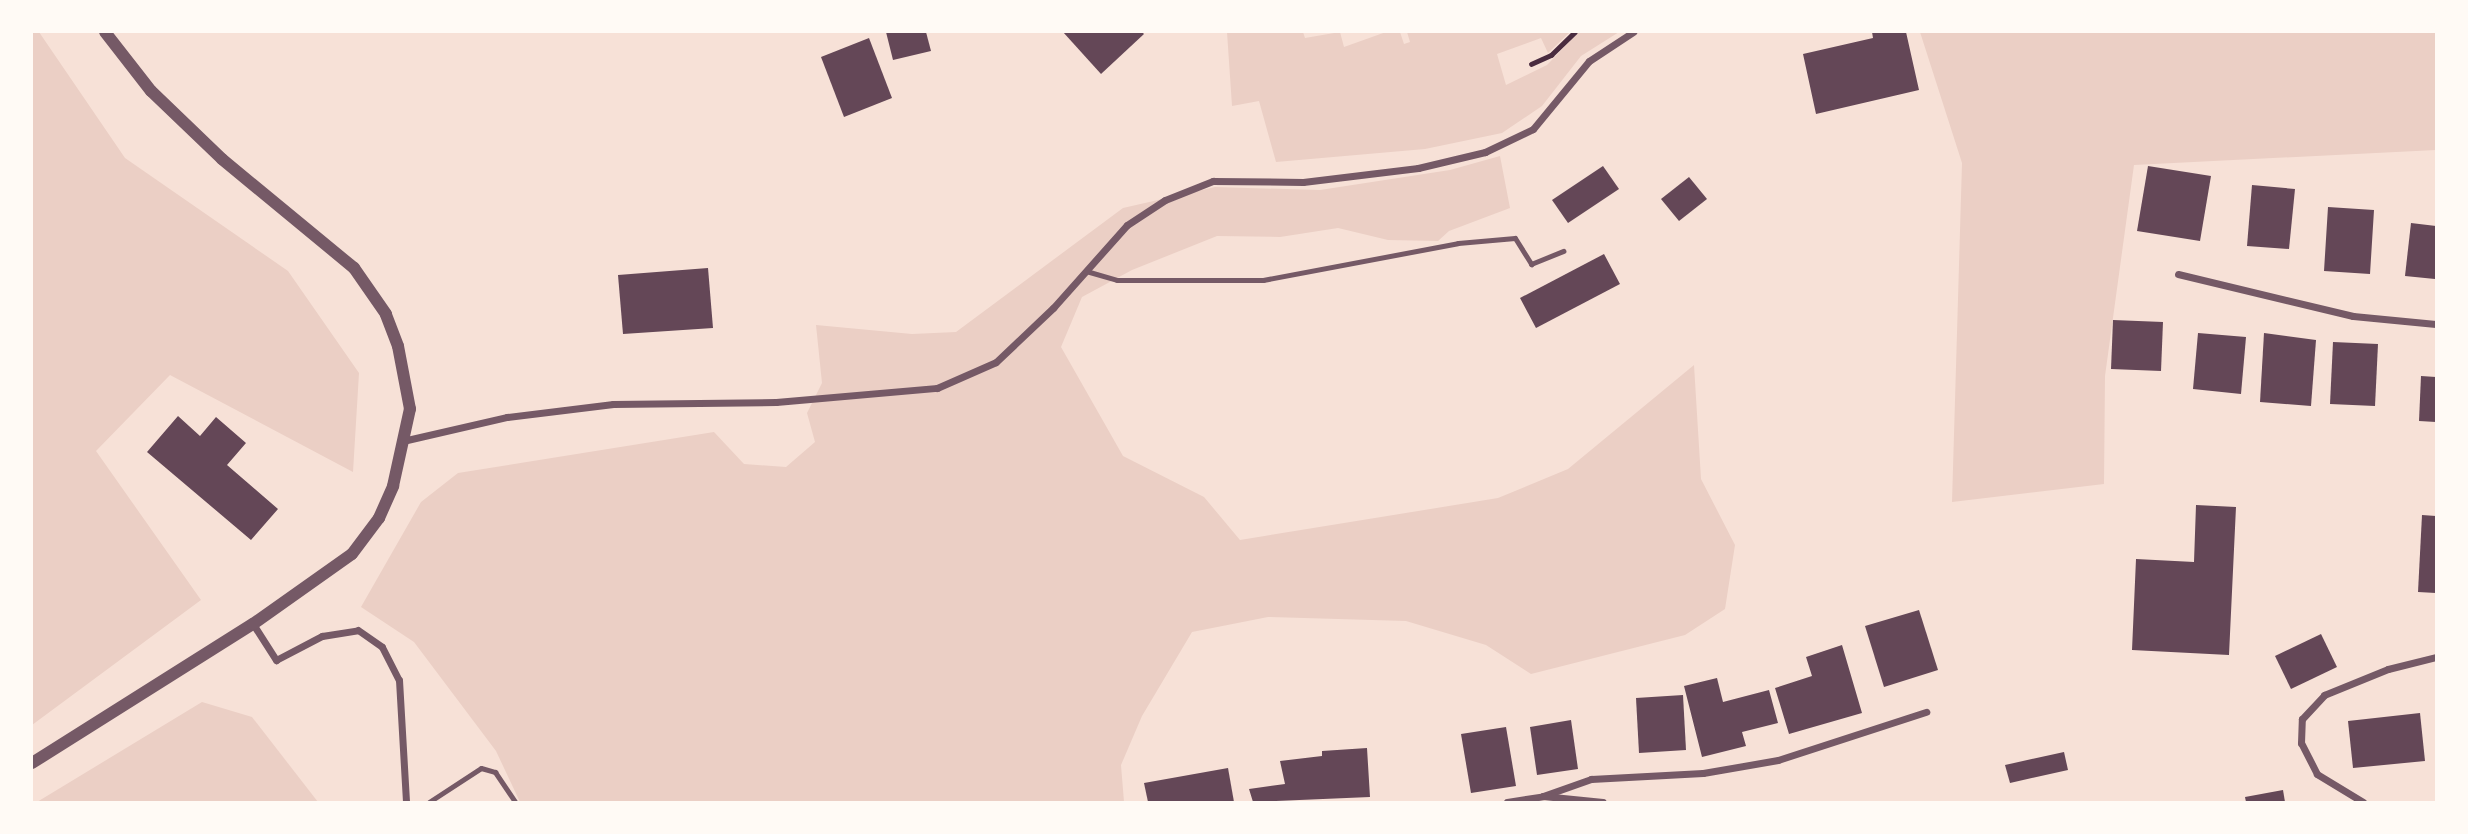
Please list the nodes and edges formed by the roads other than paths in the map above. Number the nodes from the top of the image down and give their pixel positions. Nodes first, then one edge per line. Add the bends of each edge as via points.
1 (105, 32) edge
2 (1633, 32) edge
3 (1564, 251) dead end
4 (1086, 271) junction
5 (2178, 274) dead end
6 (2437, 324) edge
7 (407, 440) junction
8 (253, 624) junction
9 (2437, 657) edge
10 (1926, 712) dead end
11 (32, 763) edge
12 (1543, 796) junction
13 (406, 803) edge
14 (429, 803) edge
15 (515, 803) edge
16 (1507, 803) edge
17 (1603, 803) edge
18 (2363, 803) edge

1 - 7 street via 152,90 222,159 354,268 386,314 398,346 411,409
2 - 4 street via 1589,61 1533,129 1485,152 1418,168 1346,177 1303,182 1213,181 1189,188 1127,225
3 - 4 lane via 1531,264 1515,238 1458,243 1263,280 1117,279
4 - 7 street via 996,362 937,388 776,402 613,404 507,417
5 - 6 street via 2353,316
7 - 8 street via 379,518 352,554
8 - 11 street
8 - 13 street via 276,660 322,636 358,630 382,647 399,680
9 - 18 street via 2388,669 2324,695 2302,719 2301,743 2317,774
10 - 12 street via 1778,760 1703,773 1591,779
12 - 16 street
12 - 17 street
14 - 15 lane via 481,768 495,772

